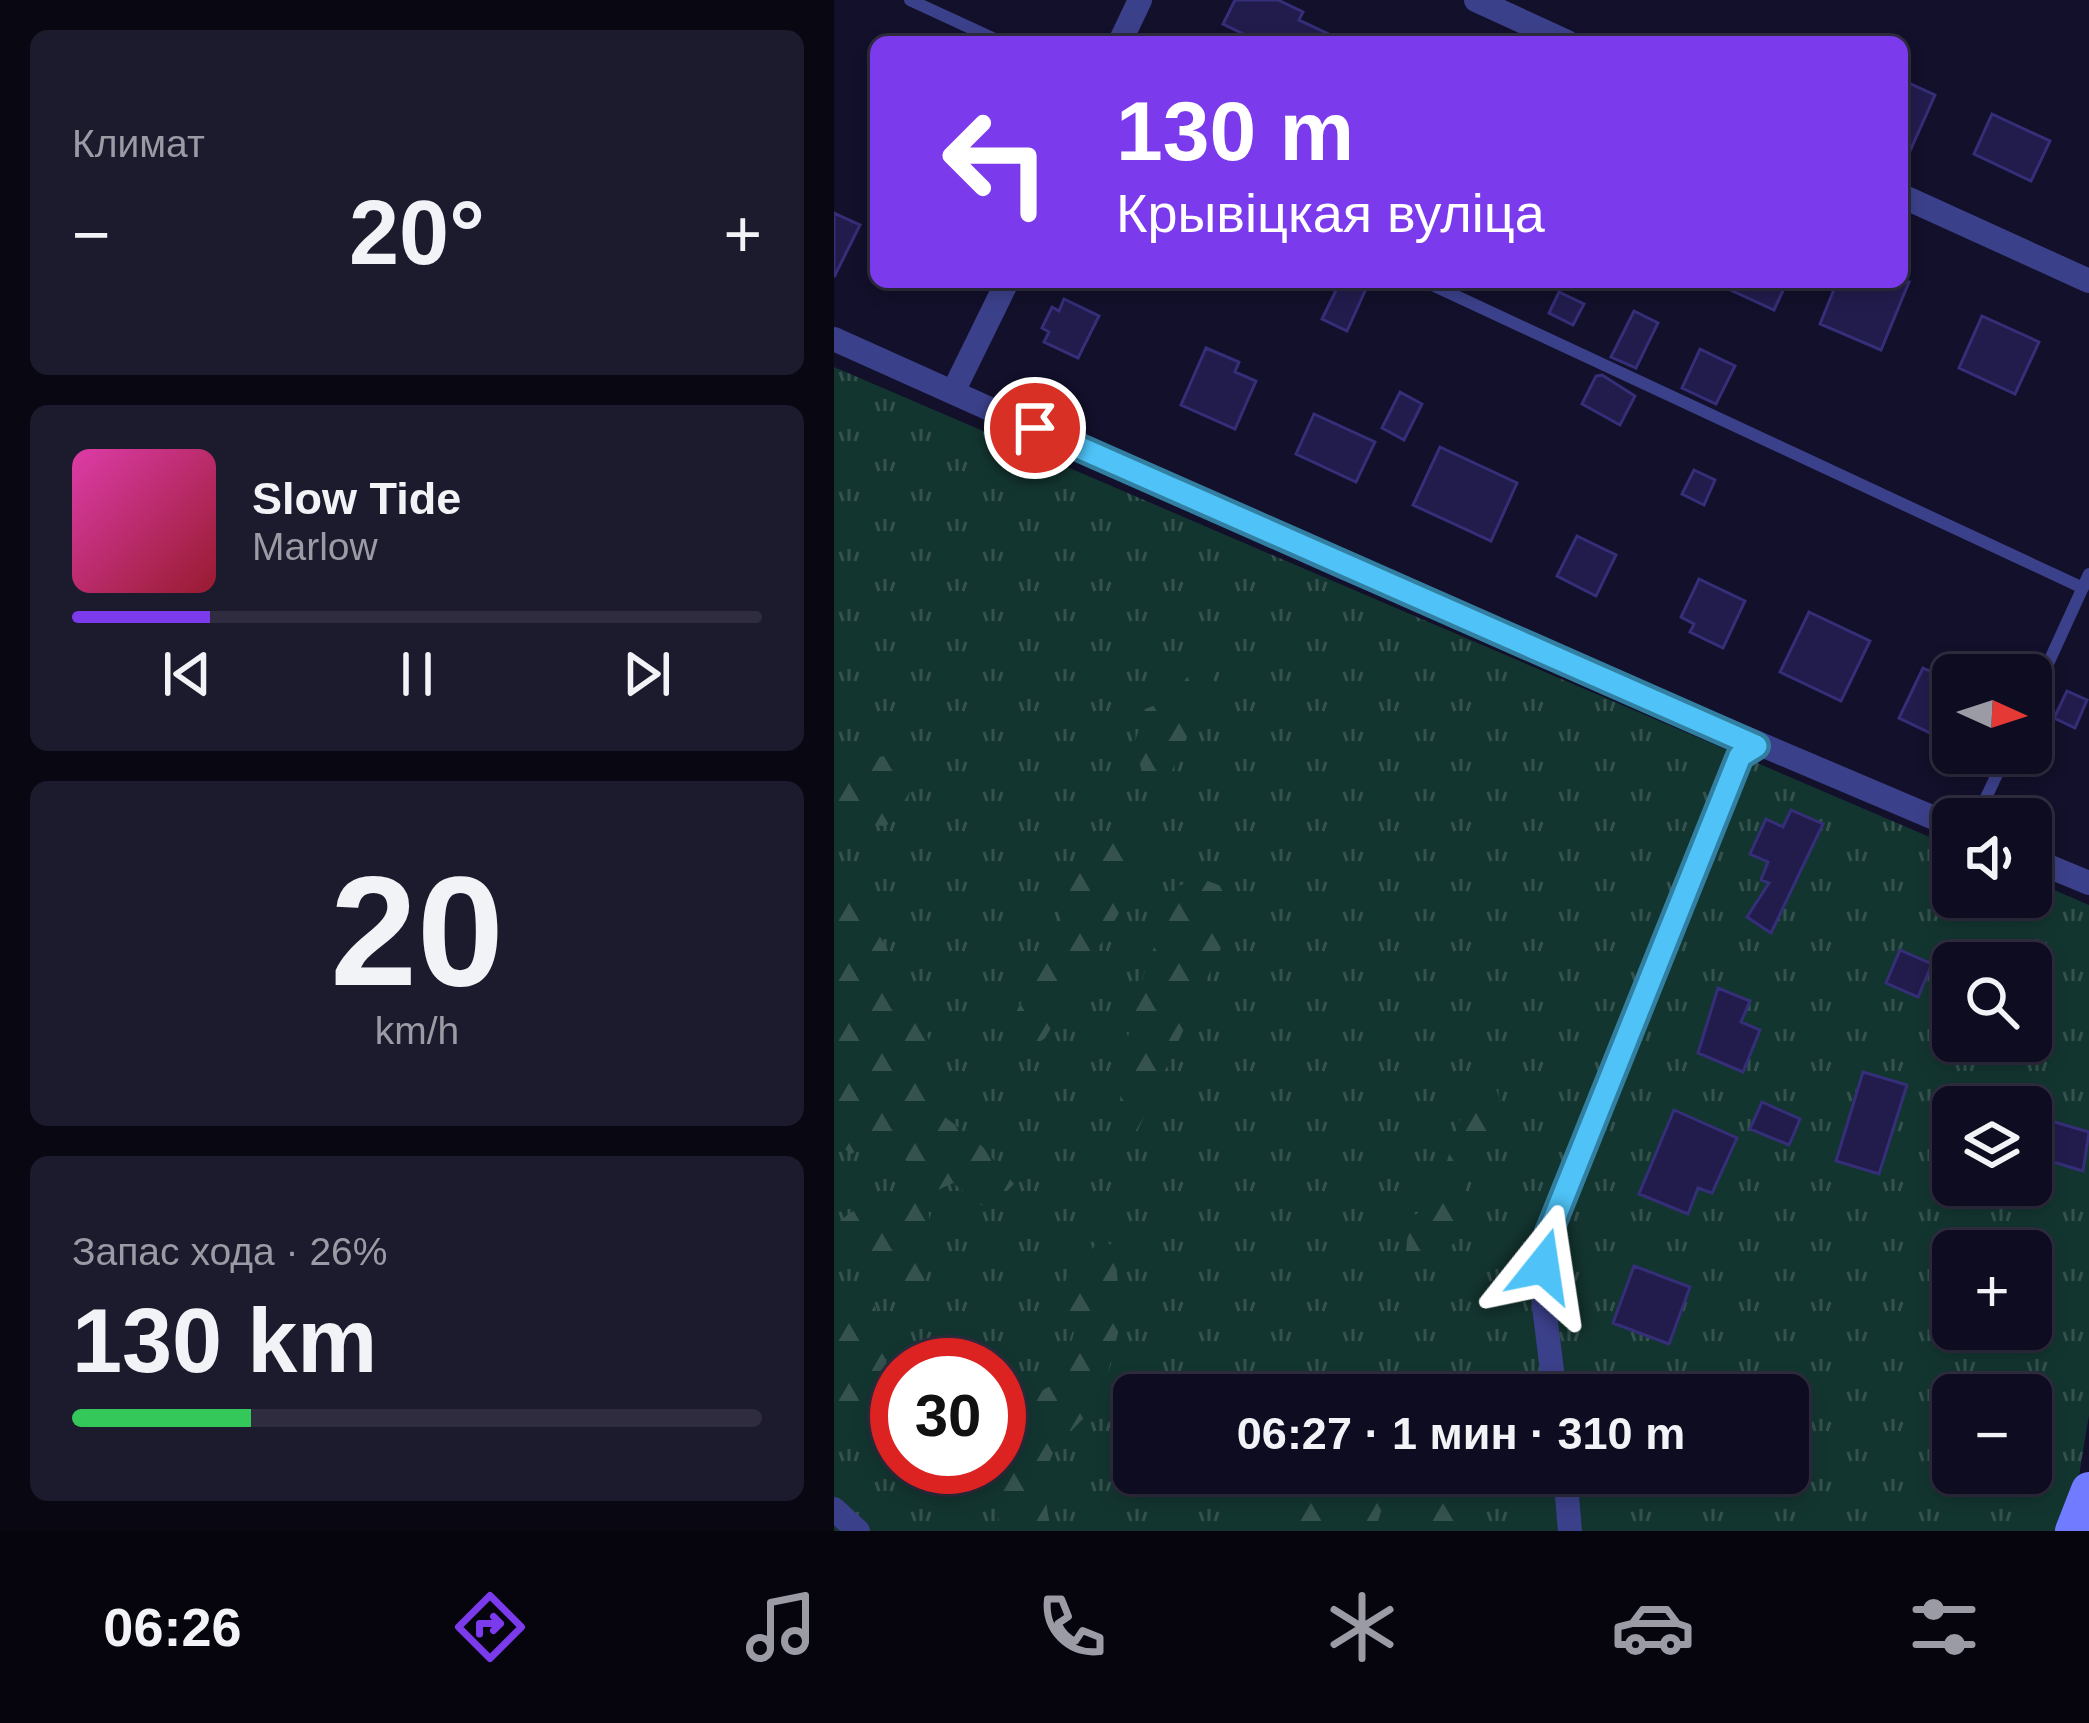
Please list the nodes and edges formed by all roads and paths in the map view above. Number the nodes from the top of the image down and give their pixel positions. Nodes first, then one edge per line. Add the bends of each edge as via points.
1 (910, 0) edge
2 (1140, 0) edge
3 (1476, 0) edge
4 (988, 36) edge
5 (1123, 36) edge
6 (1554, 36) edge
7 (1908, 199) edge
8 (2089, 281) edge
9 (1004, 288) edge
10 (1439, 288) edge
11 (834, 339) edge
12 (953, 392) junction
13 (2089, 574) edge
14 (2083, 588) junction
15 (2052, 655) edge
16 (1756, 746) junction
17 (1932, 817) edge
18 (2052, 868) edge
19 (2089, 884) edge
20 (1553, 1374) edge
21 (2089, 1490) edge
22 (1567, 1494) edge
23 (834, 1509) edge
24 (859, 1531) edge
25 (1570, 1531) edge
26 (2073, 1531) edge

1 - 4 lane
2 - 5 street
3 - 6 street
7 - 8 street
9 - 12 street
10 - 14 lane
11 - 12 street
12 - 16 street
13 - 14 lane
14 - 15 lane
16 - 17 street
16 - 20 street via 1740,756 1549,1232 1544,1306
18 - 19 street
21 - 26 street
22 - 25 street
23 - 24 street

